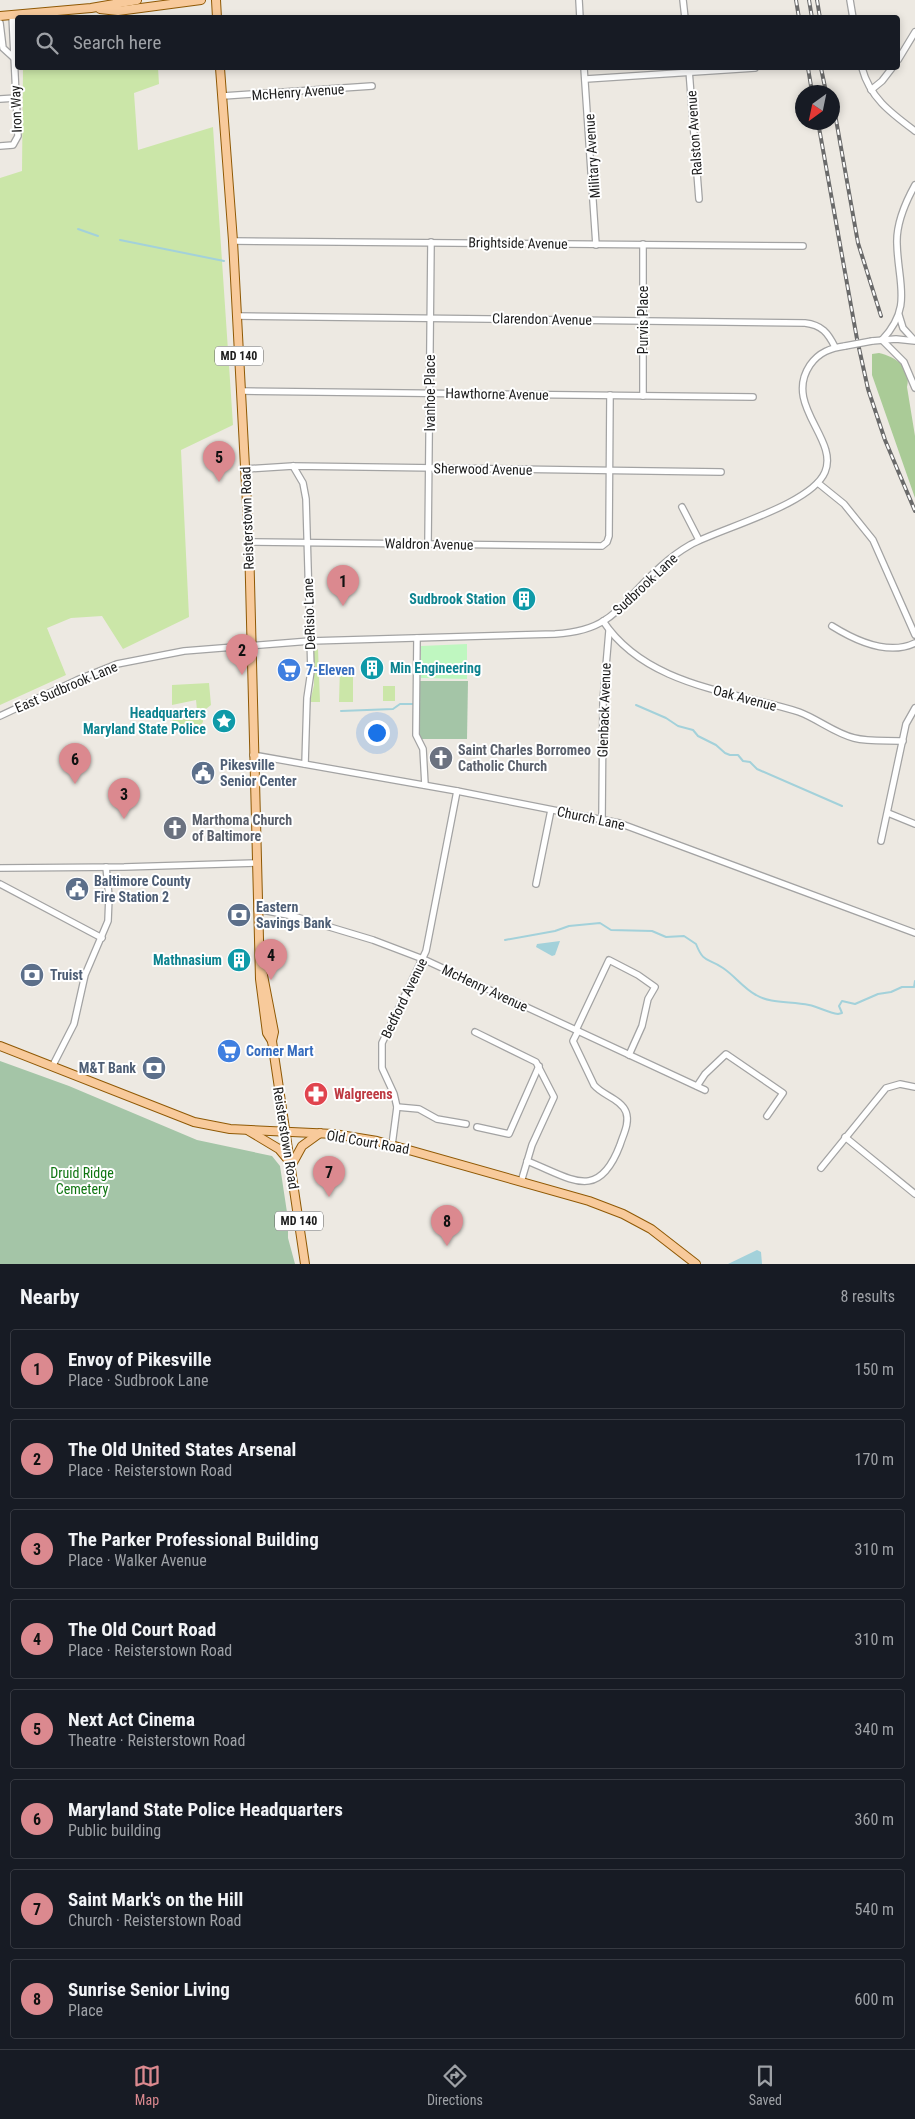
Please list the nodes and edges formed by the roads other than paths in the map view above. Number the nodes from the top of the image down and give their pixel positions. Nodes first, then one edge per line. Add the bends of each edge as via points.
1 (137, 0) edge
2 (201, 0) edge
3 (216, 0) edge
4 (579, 0) edge
5 (683, 0) edge
6 (850, 0) edge
7 (91, 8) junction
8 (12, 15) junction
9 (217, 15) edge
10 (580, 15) edge
11 (685, 15) edge
12 (852, 15) edge
13 (0, 16) edge
14 (0, 23) edge
15 (915, 32) edge
16 (900, 57) edge
17 (14, 58) junction
18 (220, 70) edge
19 (584, 70) edge
20 (679, 70) edge
21 (689, 70) edge
22 (863, 70) edge
23 (890, 70) edge
24 (586, 79) junction
25 (372, 86) dead end
26 (871, 90) junction
27 (223, 96) junction
28 (16, 98) junction
29 (0, 99) edge
30 (915, 131) edge
31 (0, 146) edge
32 (915, 185) edge
33 (699, 199) dead end
34 (233, 240) junction
35 (431, 242) junction
36 (644, 244) junction
37 (596, 245) junction
38 (803, 246) dead end
39 (899, 315) junction
40 (237, 316) junction
41 (430, 318) junction
42 (643, 321) junction
43 (882, 340) junction
44 (915, 341) edge
45 (835, 347) junction
46 (915, 388) edge
47 (241, 391) junction
48 (430, 393) junction
49 (610, 395) junction
50 (643, 396) junction
51 (753, 397) dead end
52 (292, 466) junction
53 (429, 468) junction
54 (245, 469) junction
55 (610, 471) junction
56 (721, 472) dead end
57 (818, 483) junction
58 (682, 507) dead end
59 (699, 540) junction
60 (249, 542) junction
61 (307, 542) junction
62 (428, 544) junction
63 (603, 621) junction
64 (832, 626) dead end
65 (609, 631) junction
66 (915, 634) edge
67 (417, 638) junction
68 (310, 641) junction
69 (915, 643) edge
70 (251, 644) junction
71 (915, 708) edge
72 (0, 716) edge
73 (903, 741) junction
74 (253, 755) junction
75 (305, 764) junction
76 (425, 785) junction
77 (457, 791) junction
78 (552, 810) junction
79 (888, 813) junction
80 (602, 819) junction
81 (915, 824) edge
82 (881, 841) dead end
83 (256, 863) junction
84 (106, 867) junction
85 (0, 868) edge
86 (0, 884) edge
87 (536, 884) dead end
88 (257, 909) junction
89 (915, 933) edge
90 (102, 938) junction
91 (423, 960) junction
92 (577, 1031) junction
93 (475, 1032) dead end
94 (0, 1046) edge
95 (629, 1055) junction
96 (539, 1066) junction
97 (52, 1067) junction
98 (697, 1086) junction
99 (915, 1087) edge
100 (705, 1090) dead end
101 (396, 1107) junction
102 (767, 1116) dead end
103 (466, 1124) dead end
104 (476, 1127) dead end
105 (245, 1129) junction
106 (286, 1132) junction
107 (320, 1134) junction
108 (845, 1137) junction
109 (392, 1144) junction
110 (527, 1160) junction
111 (291, 1164) junction
112 (821, 1168) dead end
113 (521, 1182) junction
114 (915, 1194) edge
115 (305, 1264) edge
116 (695, 1264) edge

1 - 7 main road
2 - 7 main road via 118,11
3 - 9 main road
4 - 10 street
5 - 11 street
6 - 12 street
7 - 8 main road
8 - 13 main road
8 - 17 street, Iron Way
14 - 17 street via 2,48
15 - 16 street
17 - 28 street, Iron Way
18 - 27 main road, Reisterstown Road / MD 140
19 - 24 street, Military Avenue
20 - 24 street
21 - 33 street, Ralston Avenue
22 - 26 street
23 - 26 street
24 - 37 street, Military Avenue
25 - 27 street, McHenry Avenue
26 - 30 street via 881,105
27 - 34 main road, Reisterstown Road / MD 140
28 - 29 street
28 - 31 street, Iron Way via 18,140 13,145
32 - 39 street via 902,213 898,232
34 - 35 street, Brightside Avenue
34 - 40 main road, Reisterstown Road / MD 140
35 - 37 street, Brightside Avenue
35 - 41 street, Ivanhoe Place
36 - 37 street, Brightside Avenue
36 - 38 street, Brightside Avenue
36 - 42 street, Purvis Place
39 - 43 street
39 - 44 street via 903,328
40 - 41 street, Clarendon Avenue
40 - 47 main road, Reisterstown Road / MD 140
41 - 42 street, Clarendon Avenue
41 - 48 street, Ivanhoe Place
42 - 45 street, Clarendon Avenue via 814,324 824,330
42 - 50 street, Purvis Place
43 - 44 street
43 - 45 street, bridge
43 - 46 street via 904,362
45 - 57 street via 812,362 803,388 805,406 827,458 825,472
47 - 48 street, Hawthorne Avenue
47 - 54 main road, Reisterstown Road / MD 140
48 - 49 street, Hawthorne Avenue
48 - 53 street, Ivanhoe Place
49 - 50 street, Hawthorne Avenue
49 - 55 street
50 - 51 street, Hawthorne Avenue
52 - 53 street, Sherwood Avenue
52 - 54 street, Sherwood Avenue
52 - 61 street, DeRisio Lane via 305,490
53 - 55 street, Sherwood Avenue
53 - 62 street, Ivanhoe Place
54 - 60 main road, Reisterstown Road / MD 140
55 - 56 street, Sherwood Avenue
55 - 62 street, Waldron Avenue via 609,536 607,542 598,546
57 - 59 street, Sudbrook Lane via 772,511
57 - 66 street via 844,504 874,540
58 - 59 street
59 - 63 street, Sudbrook Lane via 668,560
60 - 61 street, Waldron Avenue
60 - 70 main road, Reisterstown Road / MD 140
61 - 62 street, Waldron Avenue
61 - 68 street, DeRisio Lane
63 - 65 street, Oak Avenue
63 - 67 street, Sudbrook Lane via 579,631 555,634
64 - 69 street via 880,647 900,649
65 - 73 street, Oak Avenue via 644,660 679,679 798,712 855,739
65 - 80 street, Glenback Avenue via 603,688
67 - 68 street, Sudbrook Lane
67 - 76 street via 416,735 423,749
68 - 70 street, Sudbrook Lane
68 - 75 street, DeRisio Lane
70 - 72 street, East Sudbrook Lane via 184,651 117,664
70 - 74 main road, Reisterstown Road / MD 140
71 - 73 street via 906,724
73 - 79 street
74 - 75 street, Church Lane
74 - 83 main road, Reisterstown Road / MD 140
75 - 76 street, Church Lane
76 - 77 street, Church Lane
77 - 78 street, Church Lane
77 - 91 street, Bedford Avenue
78 - 80 street, Church Lane
78 - 87 street
79 - 81 street
79 - 82 street
80 - 89 street, Church Lane via 638,829
83 - 84 street
83 - 88 main road, Reisterstown Road / MD 140
84 - 85 street
84 - 90 street via 109,913
86 - 90 street
88 - 91 street, McHenry Avenue via 293,916 373,940
88 - 106 main road, Reisterstown Road / MD 140 via 260,979 267,1033 272,1042
90 - 97 street via 85,975 74,1024
91 - 92 street, McHenry Avenue
91 - 101 street, Bedford Avenue via 382,1043 382,1068 394,1094
92 - 95 street, McHenry Avenue
92 - 95 street via 609,960 655,987
92 - 110 street via 573,1041 594,1084 622,1106 627,1115 627,1127 613,1162 602,1176 591,1181 570,1178
93 - 96 street
94 - 97 main road, Old Court Road
95 - 98 street, McHenry Avenue
96 - 104 street via 509,1134
96 - 110 street via 554,1097
97 - 105 main road, Old Court Road via 188,1120
98 - 100 street, McHenry Avenue
98 - 102 street via 726,1054 782,1093
99 - 108 street via 900,1084 886,1088
101 - 103 street via 424,1110 437,1119
101 - 109 street, Bedford Avenue
105 - 106 main road, Old Court Road
105 - 111 main road via 277,1147
106 - 107 main road, Old Court Road
106 - 111 main road, Reisterstown Road / MD 140
107 - 109 main road, Old Court Road
107 - 111 main road via 302,1146
108 - 112 street
108 - 114 street
109 - 113 main road, Old Court Road
110 - 113 street
111 - 115 main road, Reisterstown Road / MD 140
113 - 116 main road, Old Court Road via 623,1214 651,1229

